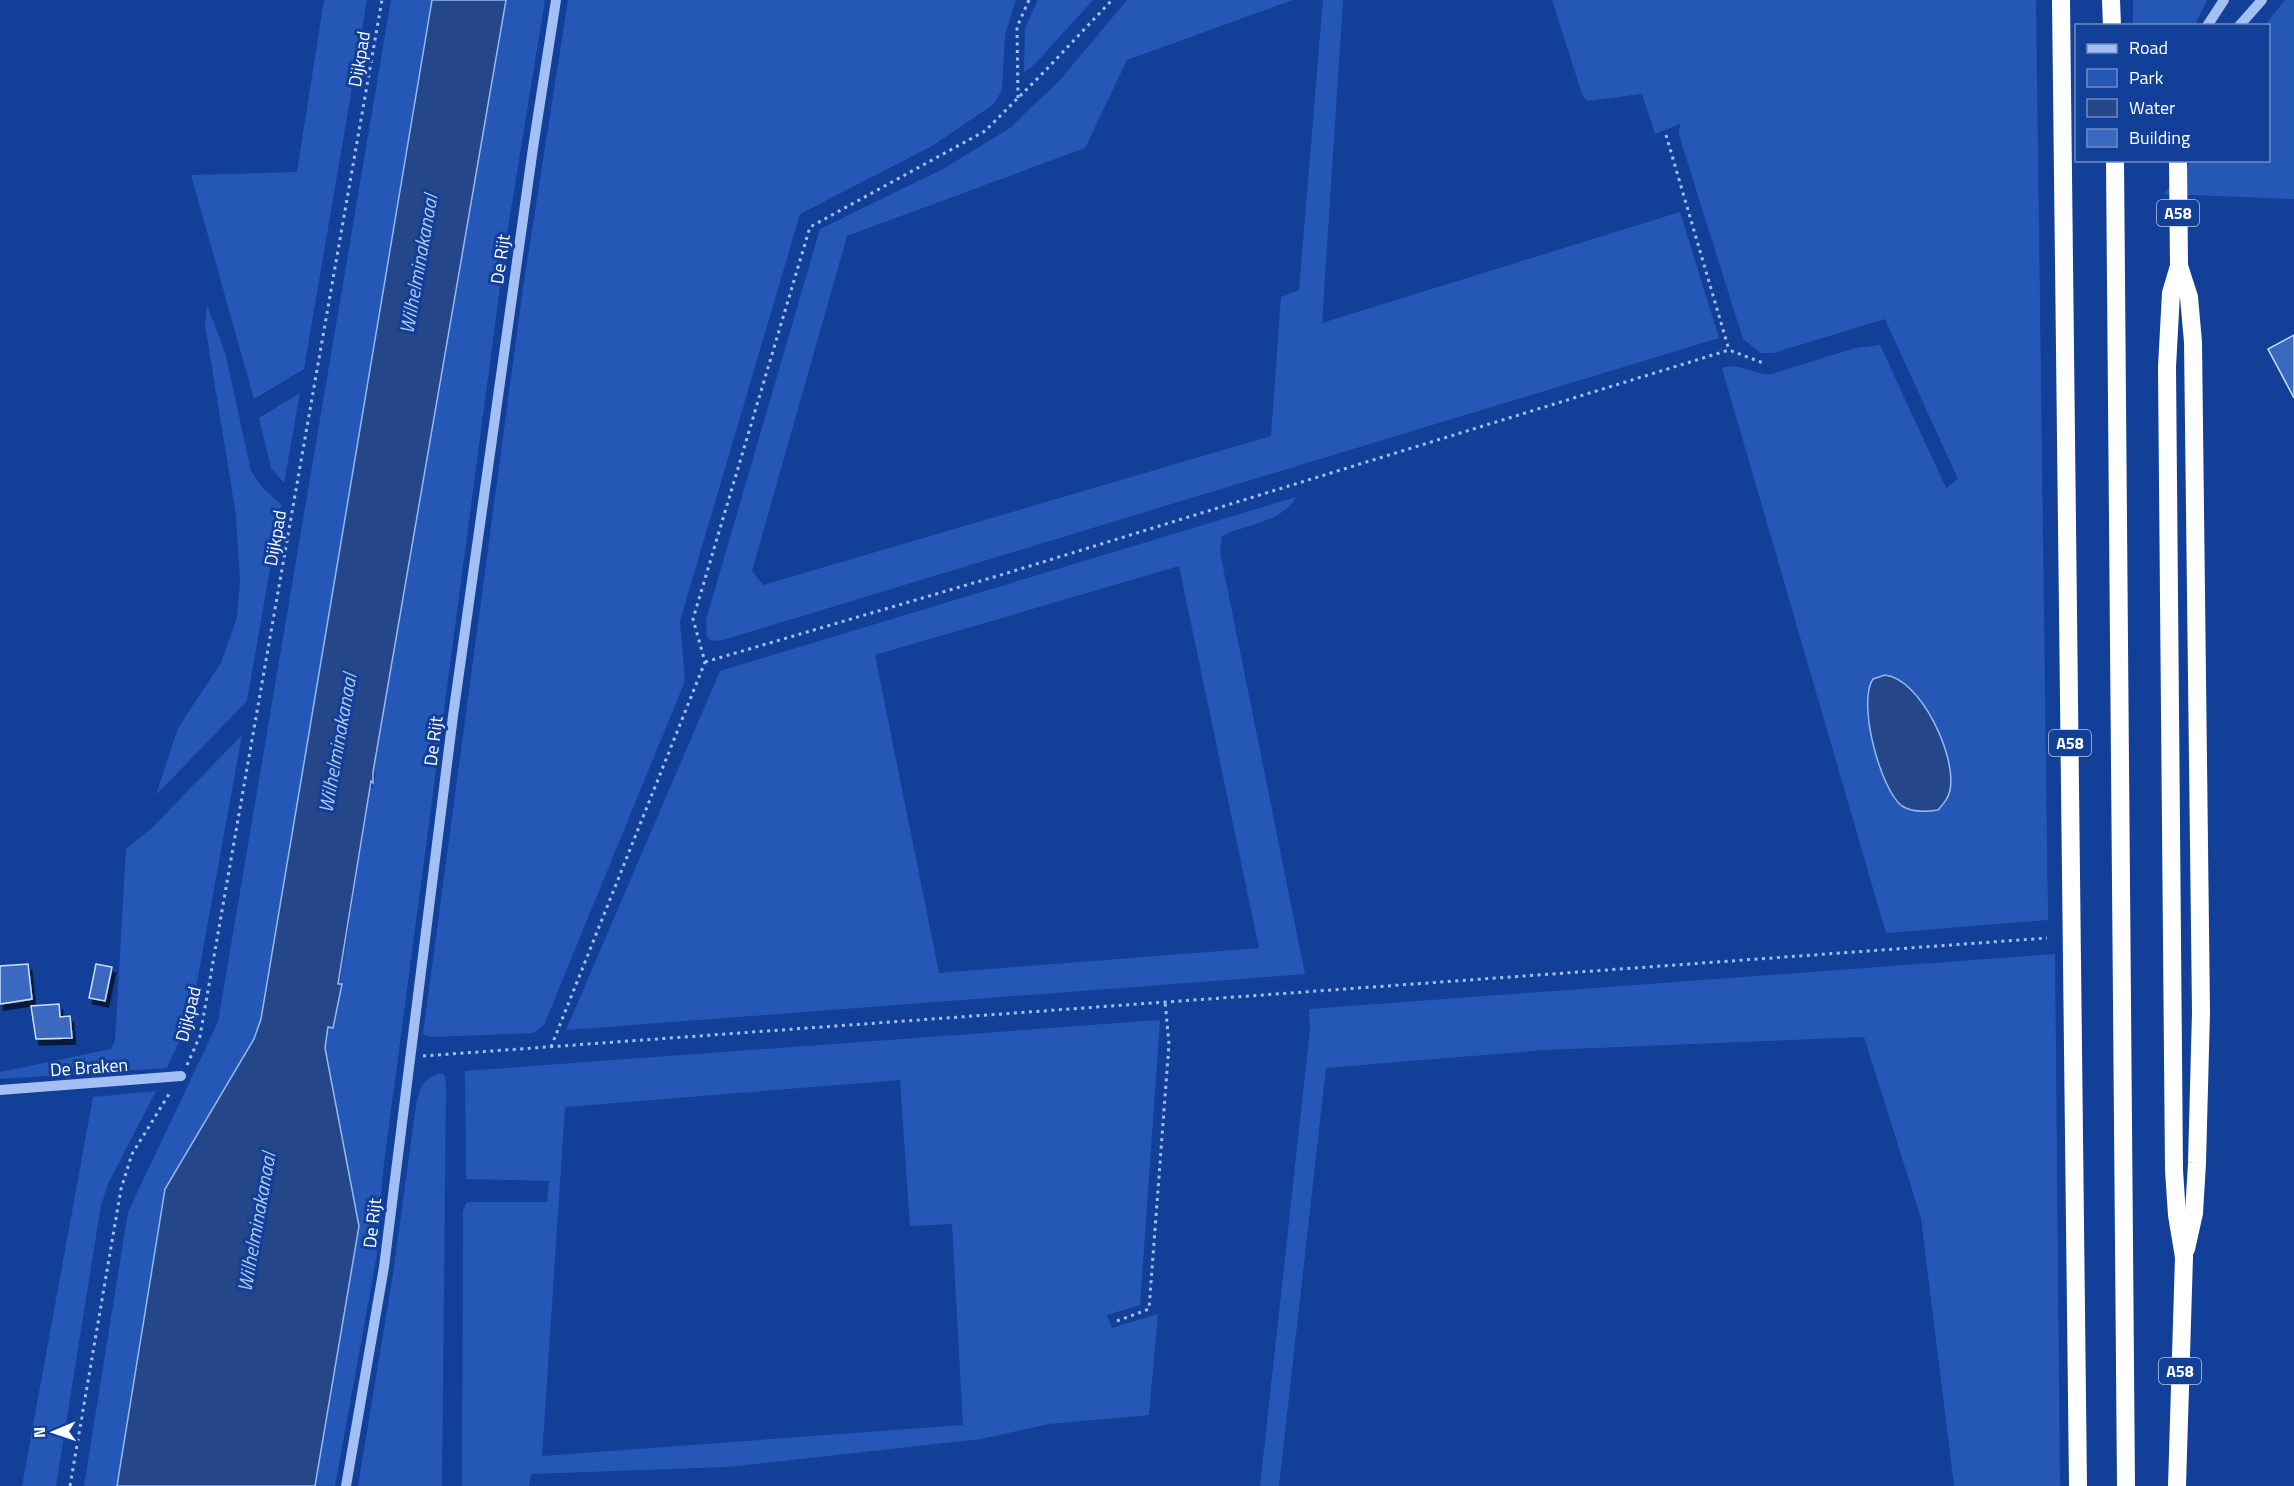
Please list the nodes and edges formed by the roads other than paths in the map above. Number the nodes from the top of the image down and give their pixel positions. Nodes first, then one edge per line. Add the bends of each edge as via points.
1 (556, 0) edge
2 (2061, 0) edge
3 (2111, 0) edge
4 (2224, 0) edge
5 (2262, 0) edge
6 (2112, 24) edge
7 (2207, 24) edge
8 (2241, 24) edge
9 (2115, 162) edge
10 (2178, 162) edge
11 (2179, 266) junction
12 (181, 1076) road end
13 (0, 1090) edge
14 (2184, 1257) junction
15 (346, 1486) edge
16 (2078, 1486) edge
17 (2126, 1486) edge
18 (2177, 1486) edge

1 - 15 street, De Rijt via 489,456 374,1339
2 - 16 highway, A58
3 - 6 highway
4 - 7 street
5 - 8 street
9 - 17 highway
10 - 11 highway, A58
11 - 14 highway, A58 via 2171,293 2167,367 2174,1170
11 - 14 highway, A58 via 2189,297 2194,350 2201,1012 2194,1213
12 - 13 street, De Braken
14 - 18 highway, A58

